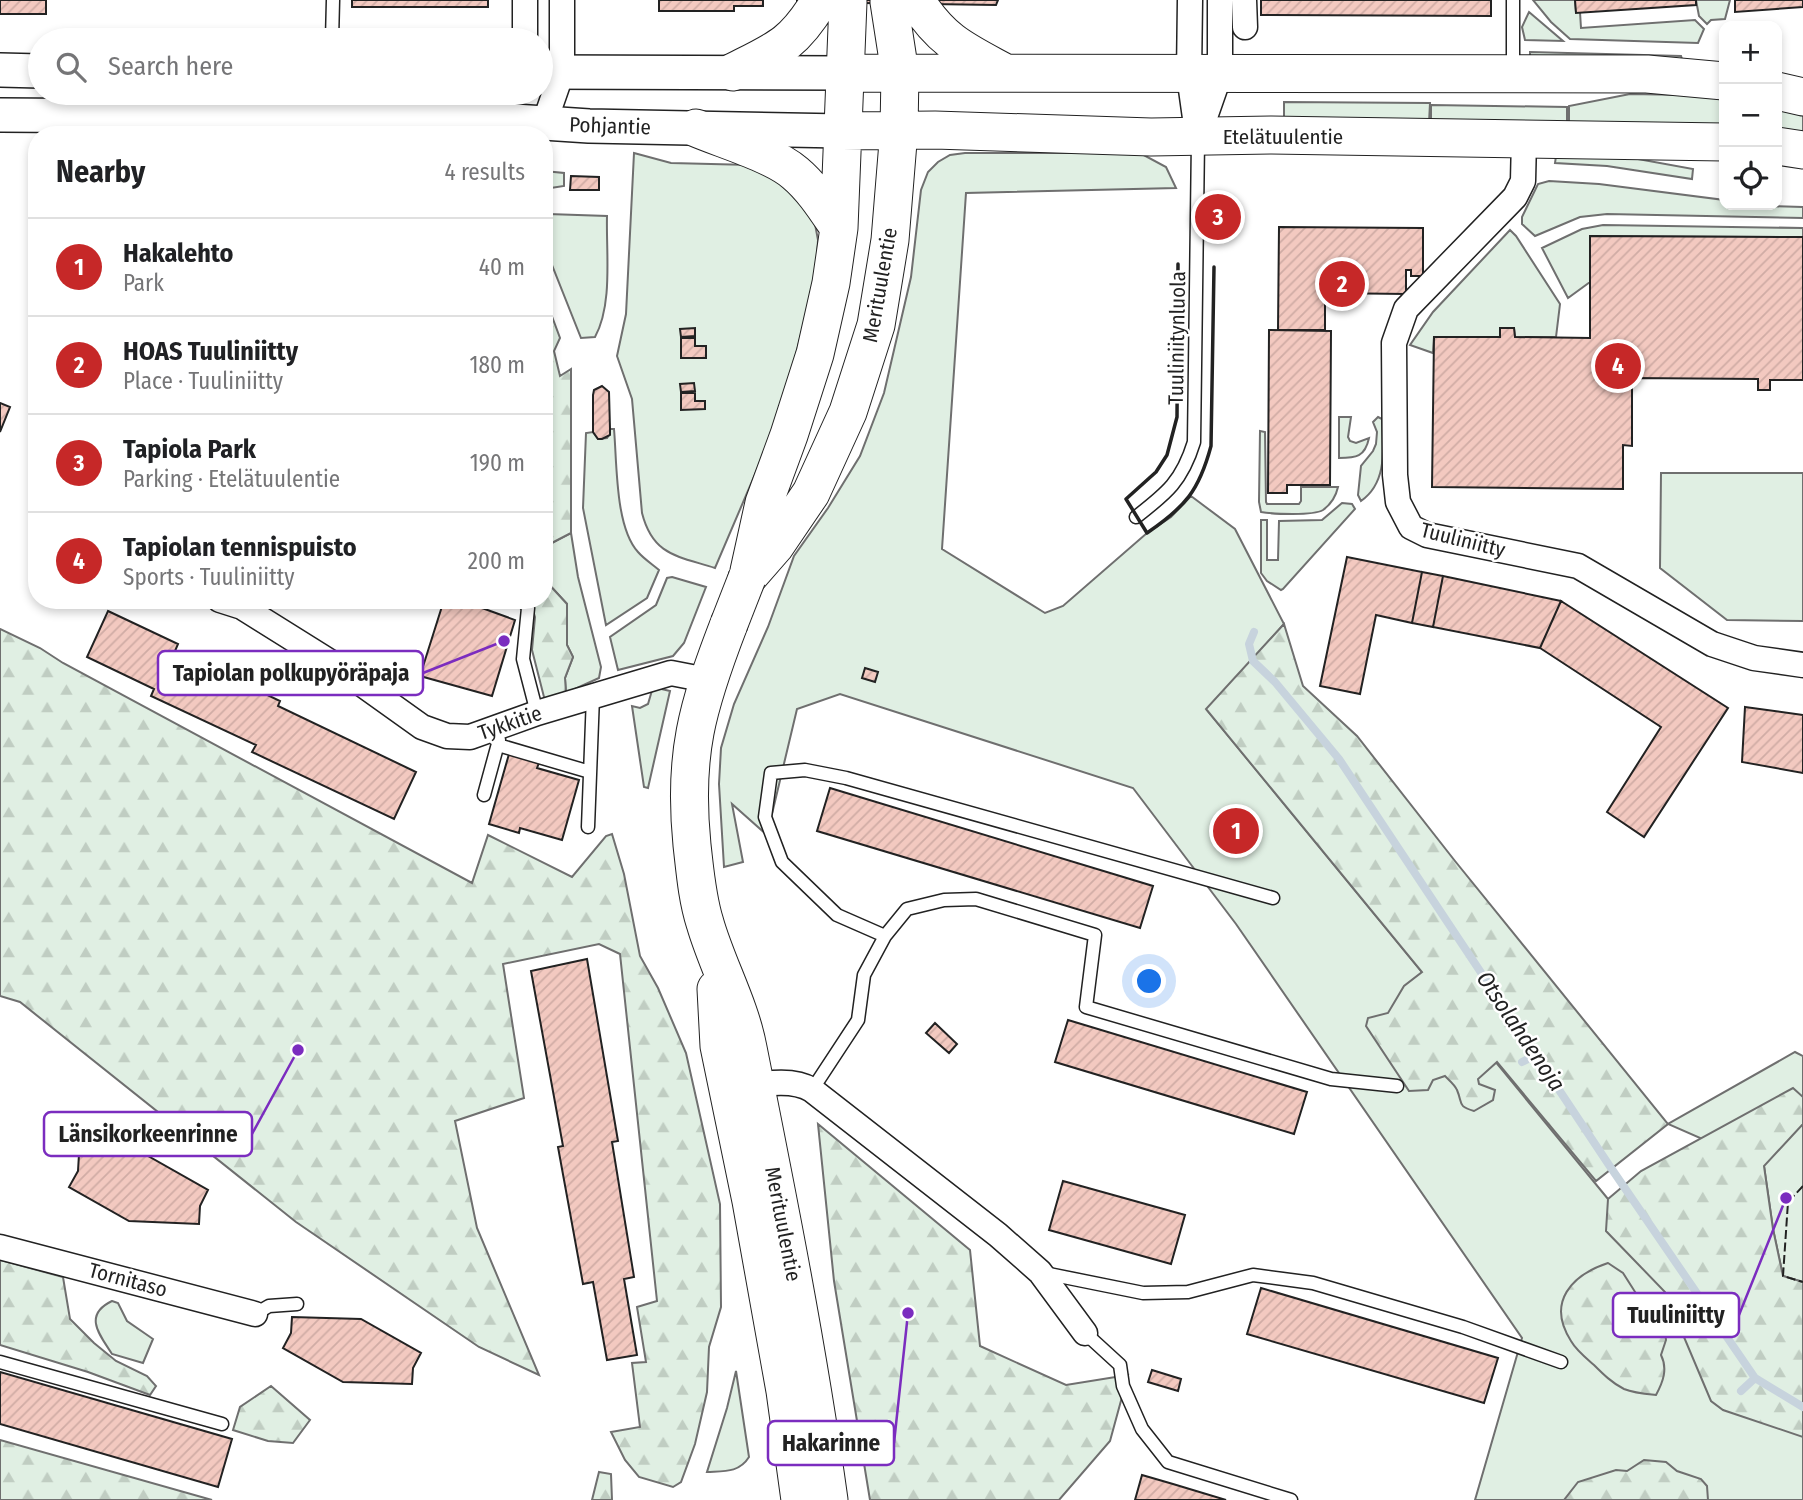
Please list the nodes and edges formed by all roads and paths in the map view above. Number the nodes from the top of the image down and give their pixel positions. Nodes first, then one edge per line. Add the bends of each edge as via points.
1 (333, 0) edge
2 (525, 0) edge
3 (562, 0) edge
4 (1190, 0) edge
5 (1220, 0) edge
6 (1244, 0) edge
7 (1513, 0) edge
8 (1245, 27) dead end
9 (332, 28) edge
10 (525, 28) edge
11 (553, 59) edge
12 (0, 70) edge
13 (28, 71) edge
14 (553, 72) edge
15 (733, 72) junction
16 (1003, 72) junction
17 (845, 73) junction
18 (900, 74) junction
19 (1204, 74) junction
20 (1513, 75) junction
21 (1719, 81) edge
22 (1782, 92) edge
23 (1803, 97) edge
24 (537, 105) edge
25 (547, 105) edge
26 (0, 115) edge
27 (544, 124) junction
28 (696, 128) junction
29 (899, 130) junction
30 (842, 131) junction
31 (1198, 136) junction
32 (1524, 139) junction
33 (1719, 142) edge
34 (1782, 147) edge
35 (1803, 150) edge
36 (839, 228) junction
37 (1136, 517) dead end
38 (747, 578) junction
39 (245, 609) edge
40 (528, 609) edge
41 (1803, 666) edge
42 (707, 681) junction
43 (593, 696) junction
44 (537, 713) junction
45 (500, 736) junction
46 (590, 772) junction
47 (484, 795) dead end
48 (588, 827) dead end
49 (1273, 898) dead end
50 (885, 936) junction
51 (1396, 1086) dead end
52 (741, 1087) junction
53 (812, 1090) junction
54 (0, 1247) edge
55 (1040, 1272) junction
56 (297, 1304) dead end
57 (255, 1314) joint
58 (1085, 1333) joint
59 (0, 1362) edge
60 (1561, 1362) dead end
61 (222, 1424) dead end
62 (800, 1500) edge
63 (829, 1500) edge
64 (1291, 1500) edge

1 - 9 lane
2 - 10 street
3 - 11 street
4 - 19 street
5 - 19 street
6 - 8 street
7 - 20 lane
12 - 13 main road
14 - 15 main road
15 - 17 main road
15 - 17 main road, Merituulentie via 780,49 834,2
16 - 18 main road
16 - 18 main road, Merituulentie via 946,39 903,2
16 - 19 main road
17 - 18 main road
17 - 30 main road, Merituulentie
18 - 29 main road, Merituulentie
19 - 20 main road
19 - 31 street
20 - 21 main road via 1647,74
22 - 23 main road
24 - 27 street
25 - 27 street
26 - 27 main road, Pohjantie via 424,118
27 - 28 main road, Pohjantie
28 - 30 main road, Pohjantie
28 - 36 main road via 794,172
29 - 30 main road, Etelätuulentie
29 - 31 main road, Etelätuulentie
29 - 38 main road, Merituulentie via 890,240 876,325 848,412 810,493
30 - 36 main road, Merituulentie
31 - 32 main road, Etelätuulentie
31 - 37 lane, Tuuliniitynluola via 1194,442 1167,494
32 - 33 main road, Etelätuulentie
32 - 41 street, Tuuliniitty via 1522,181 1516,197 1406,309 1399,324 1394,344 1395,475 1403,514 1411,527 1427,536 1578,566 1712,644 1754,658
34 - 35 main road
36 - 38 main road, Merituulentie via 815,354 764,503
38 - 42 main road, Merituulentie, bridge
39 - 45 street, Tykkitie via 422,727 447,736
40 - 44 lane via 523,659
42 - 43 street, Tykkitie via 671,673
42 - 52 main road, Merituulentie via 691,746 688,801 704,920 747,1039
43 - 44 street, Tykkitie
43 - 46 lane
44 - 45 street, Tykkitie
45 - 46 lane
45 - 47 lane
46 - 48 lane
49 - 50 lane via 846,778 805,770 771,773 765,817 782,862 837,915
50 - 51 lane via 907,909 944,900 976,899 1095,934 1086,1007 1331,1079
50 - 53 lane via 864,975 858,1020
52 - 53 street via 794,1083
52 - 62 main road, Merituulentie via 756,1228
52 - 63 main road, Merituulentie via 797,1294
53 - 55 street
54 - 57 street, Tornitaso
55 - 58 street
55 - 60 lane via 1143,1293 1188,1292 1253,1275 1313,1283 1463,1327
56 - 57 lane via 269,1306
58 - 64 lane via 1120,1365 1123,1386 1142,1429 1168,1462
59 - 61 lane

